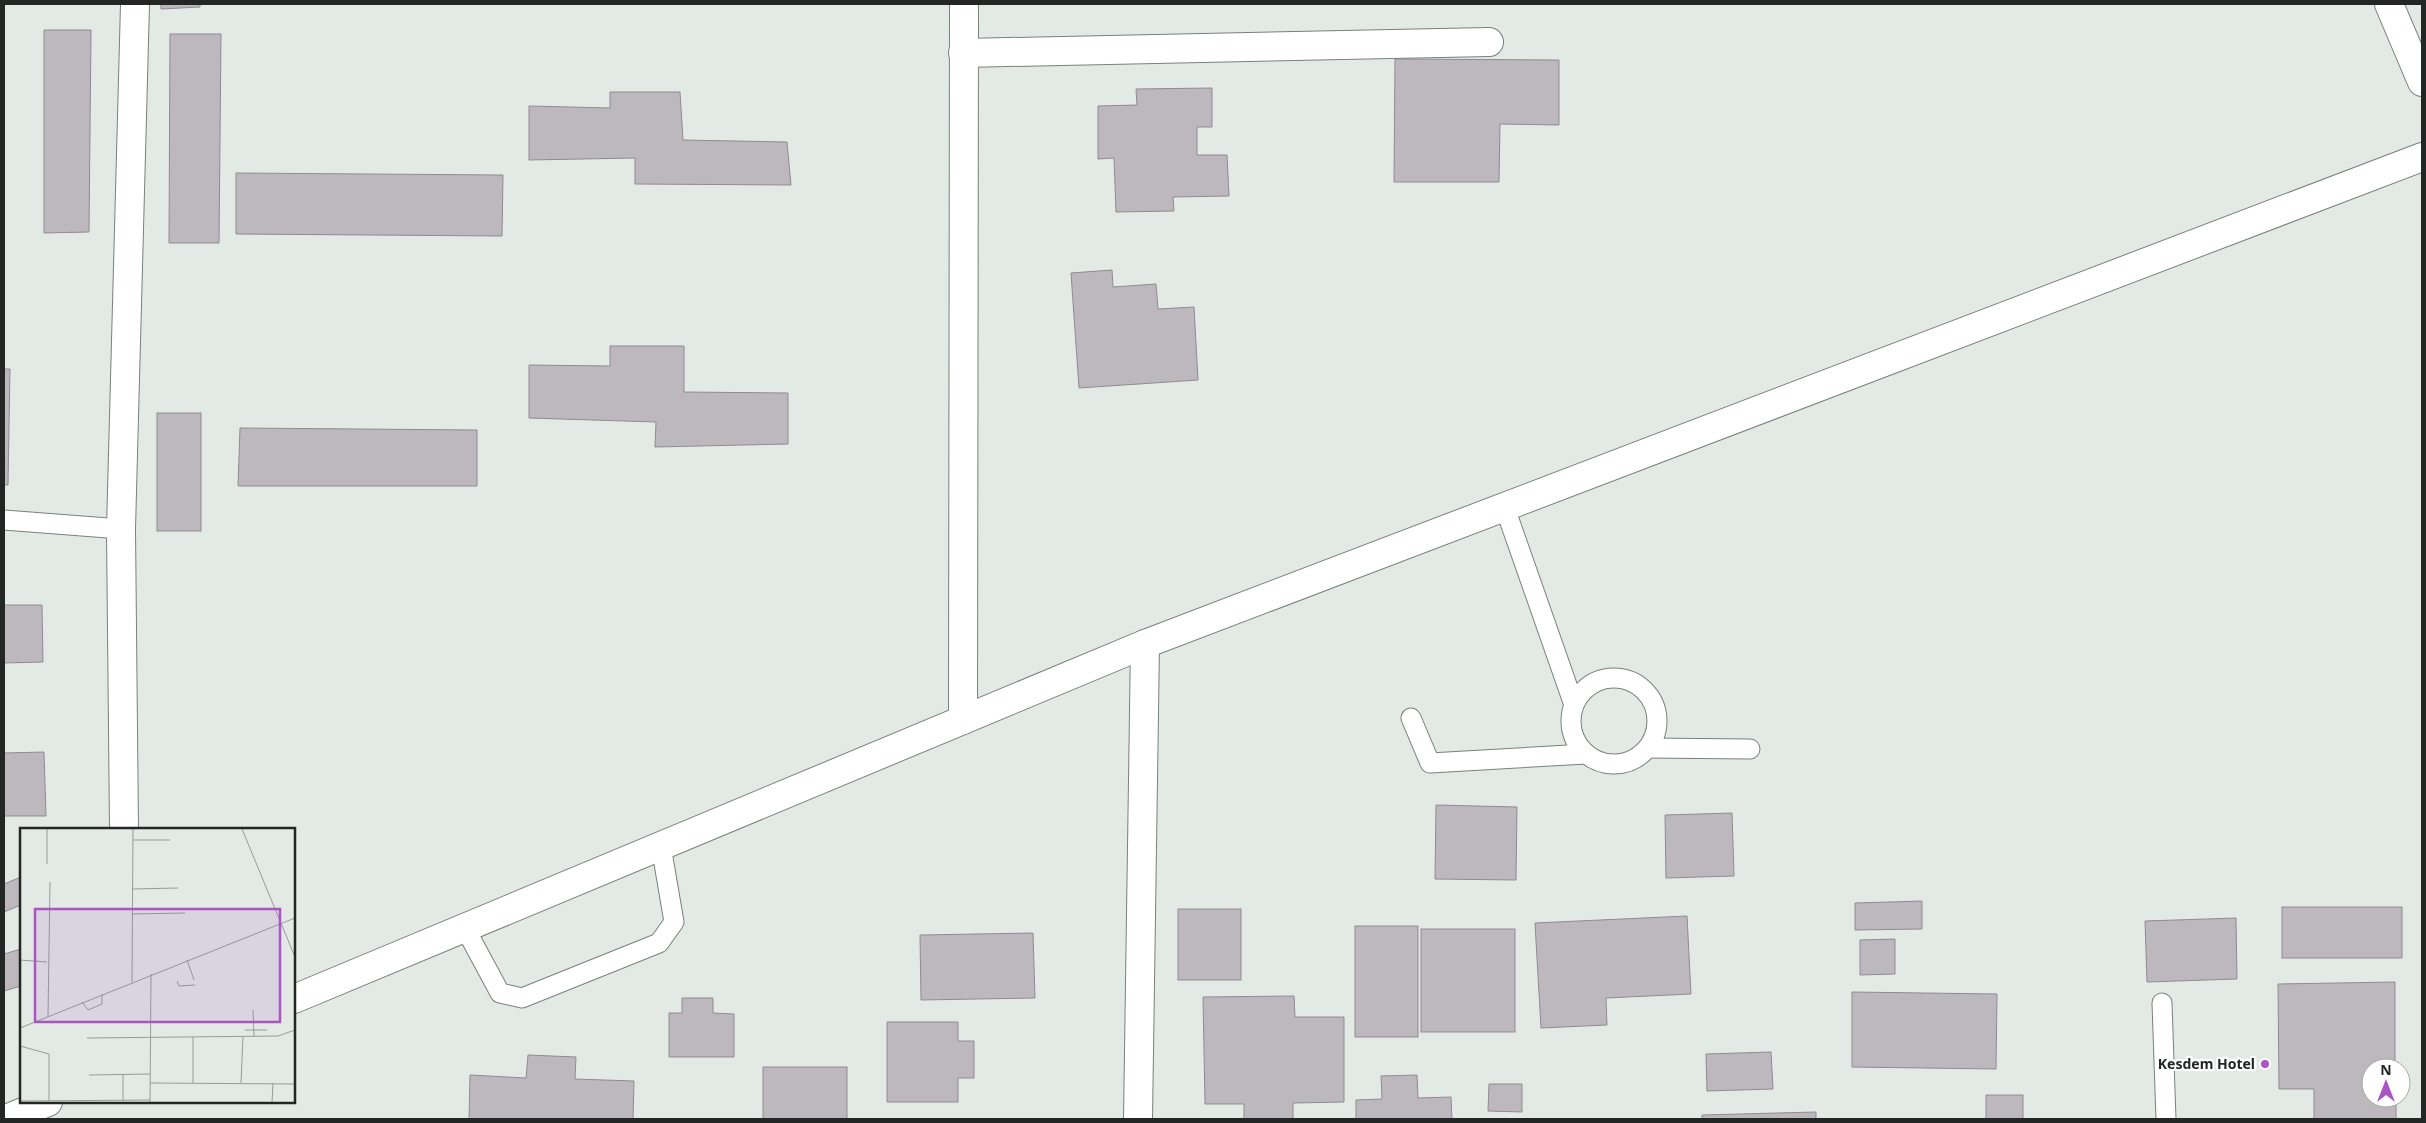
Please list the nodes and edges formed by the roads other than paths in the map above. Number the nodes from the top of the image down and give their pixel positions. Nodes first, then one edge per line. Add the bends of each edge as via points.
1 (136, 4) edge
2 (964, 4) edge
3 (2389, 4) edge
4 (1489, 42) dead end
5 (963, 53) junction
6 (2422, 82) edge
7 (2422, 157) edge
8 (1505, 508) junction
9 (4, 520) edge
10 (121, 529) junction
11 (1145, 644) junction
12 (1574, 705) junction
13 (1411, 718) dead end
14 (963, 720) junction
15 (1648, 748) junction
16 (1750, 749) dead end
17 (1586, 754) junction
18 (124, 828) edge
19 (661, 846) junction
20 (465, 928) junction
21 (295, 999) edge
22 (2162, 1003) dead end
23 (46, 1103) edge
24 (6, 1119) edge
25 (1138, 1119) edge
26 (2166, 1119) edge

1 - 10 street
2 - 5 street
3 - 6 street
4 - 5 street
5 - 14 street
7 - 8 street
8 - 11 street
8 - 12 lane
9 - 10 lane
10 - 18 street
11 - 14 street
11 - 25 street
12 - 15 lane via 1591,685 1617,678 1630,681 1642,688 1656,710 1655,737
12 - 17 lane via 1571,718 1573,732
13 - 17 lane via 1430,763
14 - 19 street
15 - 16 lane
15 - 17 lane via 1625,763 1599,761
19 - 20 street
19 - 20 lane via 674,922 659,943 522,998 500,993
20 - 21 street
22 - 26 lane
23 - 24 street

